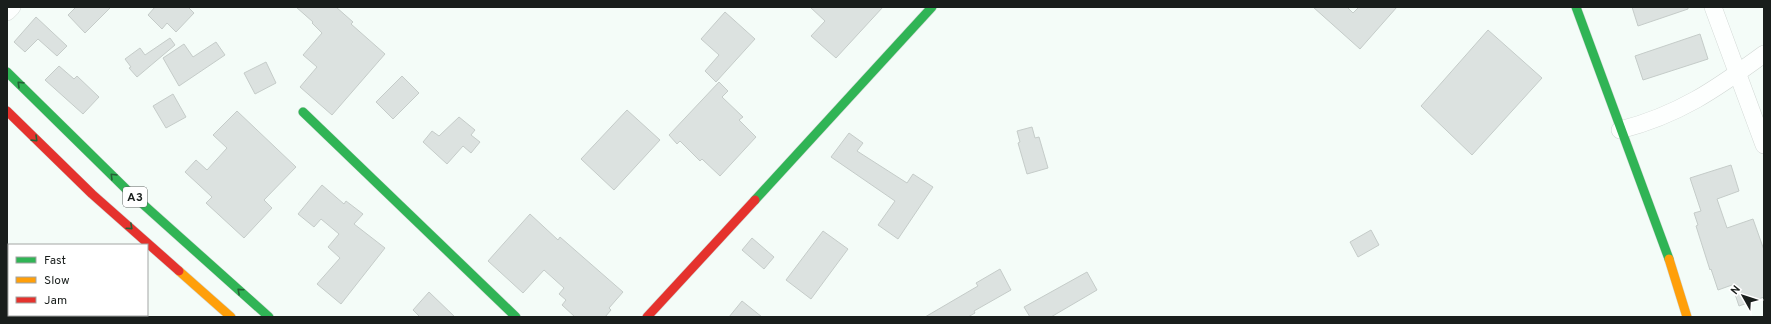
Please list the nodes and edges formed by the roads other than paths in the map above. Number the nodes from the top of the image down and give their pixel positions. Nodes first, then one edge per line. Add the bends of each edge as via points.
1 (12, 7) edge
2 (932, 7) edge
3 (1576, 7) edge
4 (1713, 7) edge
5 (7, 12) edge
6 (1764, 54) edge
7 (7, 72) edge
8 (1738, 73) junction
9 (7, 111) edge
10 (303, 112) dead end
11 (1620, 130) junction
12 (1764, 145) edge
13 (231, 317) edge
14 (270, 317) edge
15 (516, 317) edge
16 (647, 317) edge
17 (1687, 317) edge

1 - 5 street
2 - 16 main road
3 - 11 main road
4 - 8 street
6 - 8 street
14 -> 7 main road, A3 via 126,189
8 - 11 street via 1680,109 1648,123
8 - 12 street
9 -> 13 main road, A3 via 92,194
10 - 15 main road
11 - 17 main road via 1669,260

